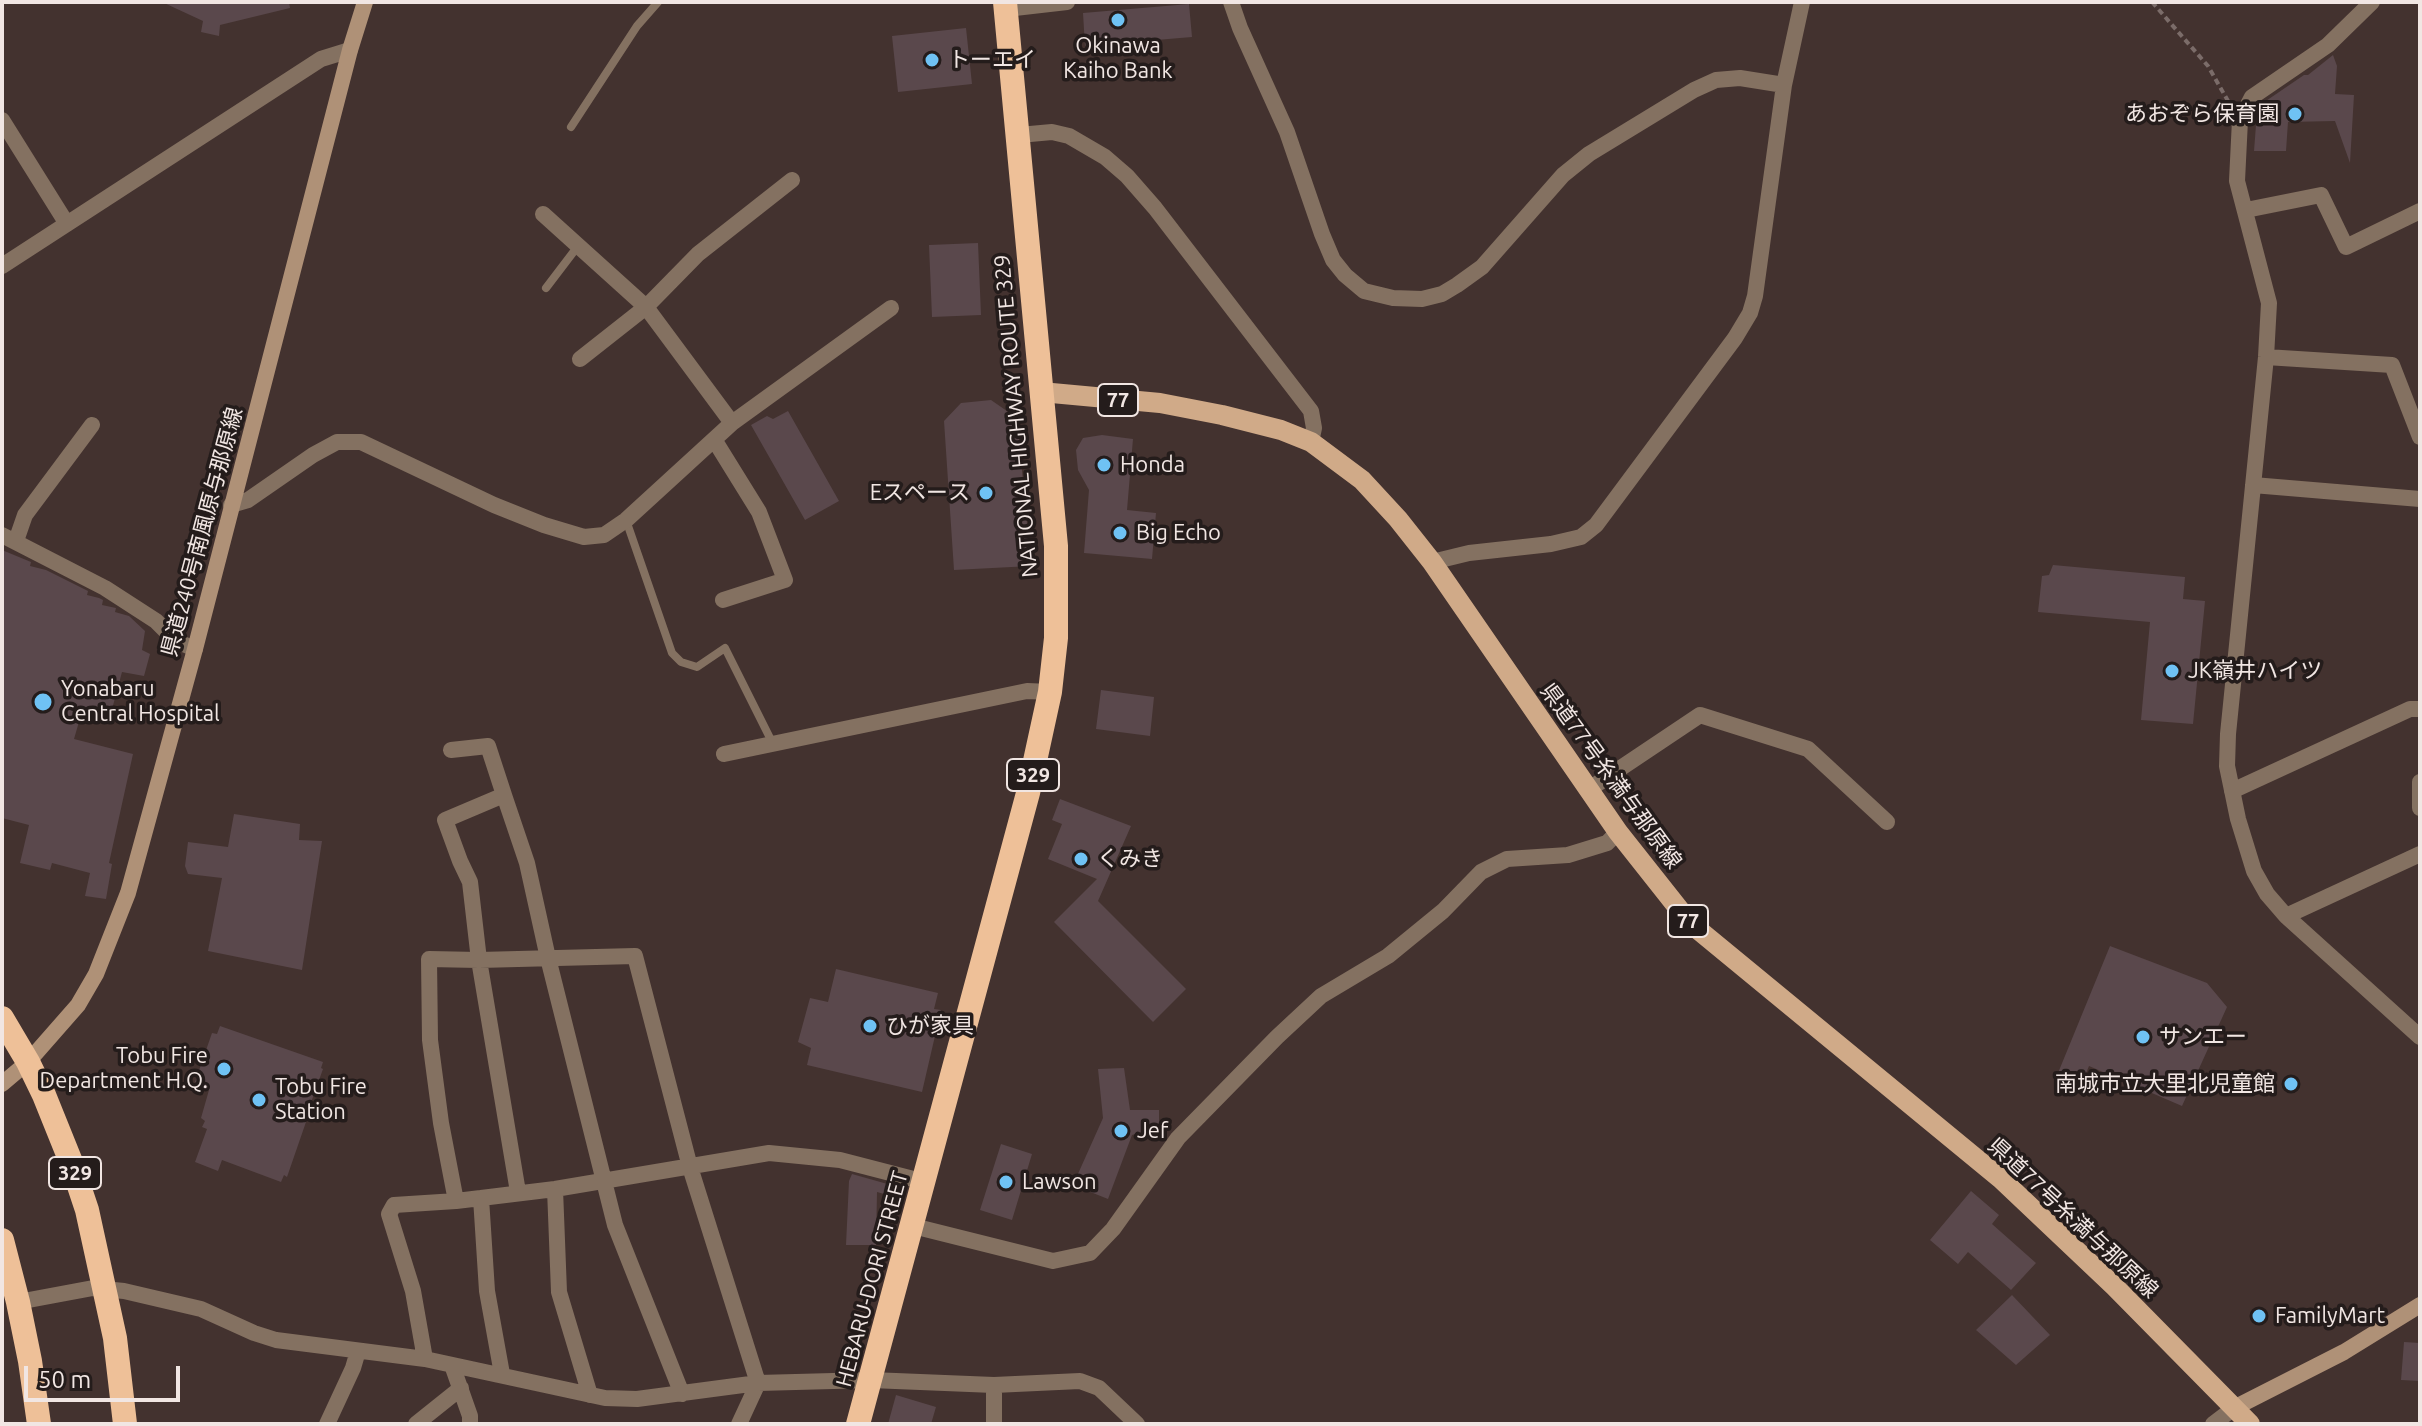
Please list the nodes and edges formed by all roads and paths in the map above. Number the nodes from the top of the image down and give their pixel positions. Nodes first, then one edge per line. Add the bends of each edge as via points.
1 (365, 2) edge
2 (658, 2) edge
3 (1067, 2) edge
4 (1231, 2) edge
5 (1802, 2) edge
6 (2152, 2) edge
7 (2372, 2) edge
8 (1005, 6) edge
9 (350, 50) junction
10 (1784, 85) junction
11 (2, 120) edge
12 (2240, 120) junction
13 (571, 127) dead end
14 (1019, 135) junction
15 (792, 180) dead end
16 (2246, 210) junction
17 (2420, 211) edge
18 (543, 214) dead end
19 (67, 224) junction
20 (578, 246) junction
21 (2, 266) edge
22 (546, 288) dead end
23 (646, 307) junction
24 (891, 308) dead end
25 (2266, 357) junction
26 (580, 359) dead end
27 (1041, 392) junction
28 (732, 423) junction
29 (92, 425) dead end
30 (2420, 437) edge
31 (715, 441) junction
32 (1311, 442) junction
33 (2253, 485) junction
34 (2420, 499) edge
35 (231, 505) junction
36 (626, 520) junction
37 (9, 538) edge
38 (1432, 562) junction
39 (723, 600) dead end
40 (195, 649) junction
41 (1050, 692) junction
42 (2420, 709) edge
43 (773, 745) junction
44 (451, 750) dead end
45 (724, 754) dead end
46 (2420, 782) edge
47 (1588, 790) junction
48 (2232, 791) junction
49 (504, 795) junction
50 (2420, 808) edge
51 (1887, 822) dead end
52 (1618, 832) junction
53 (2420, 854) edge
54 (2286, 916) junction
55 (548, 958) junction
56 (479, 960) junction
57 (2, 1018) edge
58 (2420, 1037) edge
59 (28, 1062) junction
60 (2, 1084) edge
61 (935, 1147) joint
62 (690, 1167) junction
63 (603, 1181) junction
64 (925, 1182) junction
65 (555, 1189) junction
66 (518, 1192) junction
67 (481, 1198) junction
68 (456, 1201) junction
69 (913, 1226) junction
70 (2, 1240) edge
71 (105, 1289) junction
72 (18, 1302) junction
73 (2420, 1305) edge
74 (358, 1351) junction
75 (425, 1359) junction
76 (452, 1365) junction
77 (502, 1374) junction
78 (871, 1380) junction
79 (758, 1383) junction
80 (994, 1385) junction
81 (461, 1388) junction
82 (682, 1394) junction
83 (590, 1395) junction
84 (2234, 1408) junction
85 (39, 1424) edge
86 (125, 1424) edge
87 (327, 1424) edge
88 (416, 1424) edge
89 (470, 1424) edge
90 (739, 1424) edge
91 (858, 1424) edge
92 (994, 1424) edge
93 (1137, 1424) edge
94 (2213, 1424) edge
95 (2250, 1424) edge

1 - 9 main road, 県道240号南風原与那原線
2 - 13 lane
3 - 8 street
4 - 10 street via 1287,132 1333,260 1364,291 1393,298 1422,299 1457,285 1482,267 1563,175 1694,90 1716,80 1740,78
5 - 10 street
6 - 12 path via 2208,66
7 - 12 street via 2328,45 2252,97
8 - 14 highway, NATIONAL HIGHWAY ROUTE 329 / 329
9 - 19 street via 321,59
9 - 35 main road, 県道240号南風原与那原線
10 - 38 street via 1755,296 1735,338 1596,525 1581,537
11 - 19 street
12 - 16 street via 2237,181
14 - 27 highway, NATIONAL HIGHWAY ROUTE 329 / 329
14 - 32 street via 1069,136 1127,176 1311,411
15 - 23 street via 698,254
16 - 17 street via 2321,195 2346,247
16 - 25 street via 2269,303
18 - 20 street
19 - 21 street
20 - 22 lane
20 - 23 street
23 - 26 street
23 - 28 street
24 - 28 street
25 - 30 street via 2392,365
25 - 33 street
27 - 32 main road, 県道77号糸満与那原線 / 77 via 1160,403 1281,430
27 - 41 highway, NATIONAL HIGHWAY ROUTE 329 / 329 via 1056,546
28 - 31 street
29 - 37 street
31 - 36 street
31 - 39 street via 759,512 785,580
32 - 38 main road, 県道77号糸満与那原線 / 77 via 1362,480
33 - 34 street
33 - 48 street via 2228,734
35 - 36 street via 248,500 337,442 361,442 494,505 584,537 604,535
35 - 40 main road, 県道240号南風原与那原線
36 - 43 lane via 672,653 697,667 725,648
37 - 40 street via 105,588 156,621 176,641
38 - 47 main road, 県道77号糸満与那原線 / 77
40 - 59 main road, 県道240号南風原与那原線 via 113,933 78,1005
41 - 43 street via 1027,691
41 - 61 highway, NATIONAL HIGHWAY ROUTE 329 / 329
42 - 48 street
43 - 45 street
44 - 49 street via 488,746
46 - 50 street
47 - 51 street via 1700,715 1808,749
47 - 52 main road, 県道77号糸満与那原線 / 77
48 - 54 street via 2254,871
49 - 55 street via 527,863
49 - 56 street via 445,820 470,882
52 - 69 street via 1607,843 1568,855 1507,859 1481,872 1388,956 1321,996 1178,1138 1090,1253 1053,1261
52 - 84 main road, 県道77号糸満与那原線 / 77 via 1690,923 2001,1179
53 - 54 street
54 - 58 street
55 - 56 street
55 - 62 street via 635,956
55 - 63 street
56 - 66 street
56 - 68 street via 429,959 430,1040
57 - 59 highway, 329
59 - 60 main road, 県道240号南風原与那原線
59 - 71 highway, 329 via 71,1162
61 - 64 highway, HEBARU-DORI STREET / 329
62 - 63 street
62 - 64 street via 769,1153 840,1160
62 - 79 street
63 - 65 street
63 - 82 street via 615,1225
64 - 69 highway, HEBARU-DORI STREET / 329
65 - 66 street
65 - 83 street via 559,1292
66 - 67 street
67 - 68 street
67 - 77 street via 487,1291
68 - 75 street via 394,1205 389,1214 413,1291
69 - 78 highway, HEBARU-DORI STREET / 329
70 - 72 highway
71 - 72 street
71 - 74 street via 201,1309 276,1340
71 - 86 highway, 329
72 - 85 highway
73 - 84 main road via 2344,1352
74 - 75 street
74 - 87 street
75 - 76 street
76 - 77 street
76 - 81 street
77 - 83 street
78 - 79 street
78 - 80 street
78 - 91 highway, HEBARU-DORI STREET / 329
79 - 82 street
79 - 90 street
80 - 92 street
80 - 93 street via 1080,1381 1099,1388
81 - 88 street
81 - 89 street
82 - 83 street via 637,1399
84 - 94 street
84 - 95 main road, 県道77号糸満与那原線 / 77

